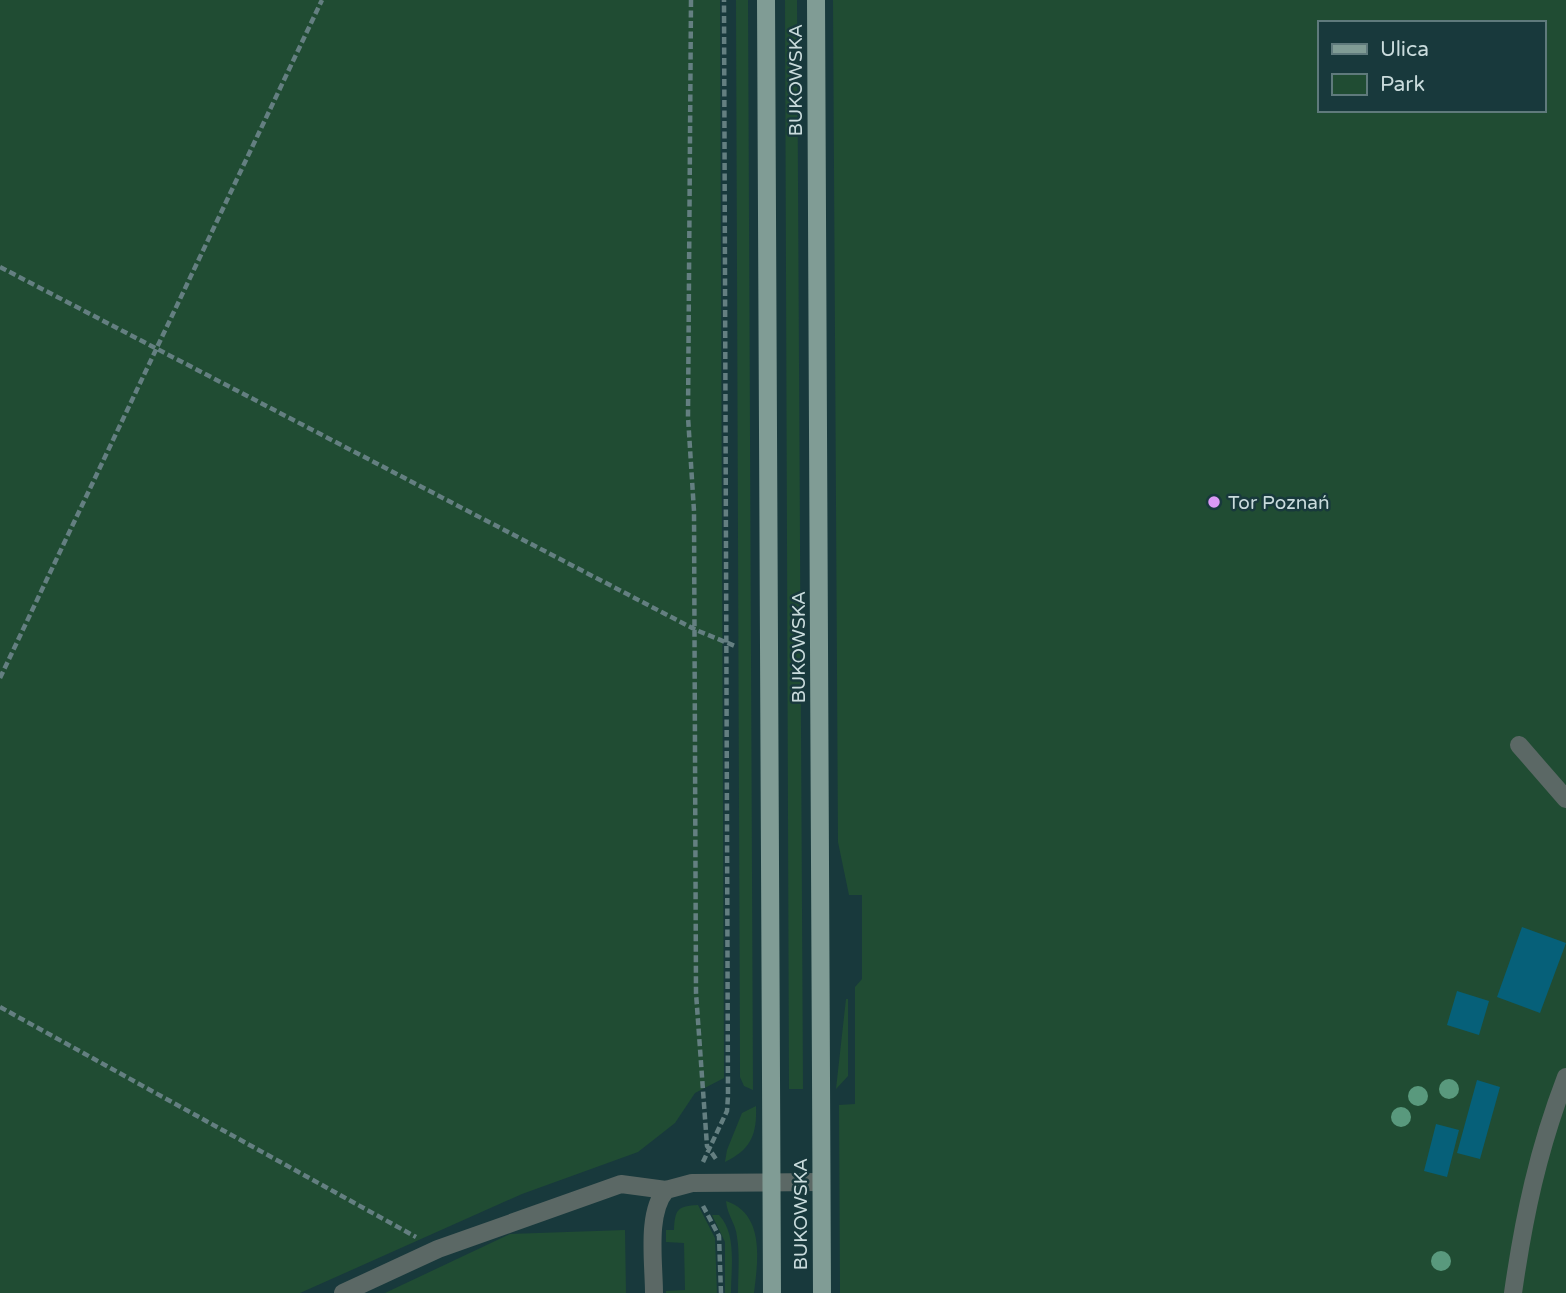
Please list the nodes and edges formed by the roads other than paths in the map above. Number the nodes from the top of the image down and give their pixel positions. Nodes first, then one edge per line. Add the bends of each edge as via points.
1 (766, 0) edge
2 (816, 0) edge
3 (1519, 745) dead end
4 (1566, 799) edge
5 (1566, 1077) edge
6 (821, 1182) junction
7 (772, 1184) junction
8 (666, 1190) junction
9 (342, 1293) edge
10 (654, 1293) edge
11 (772, 1293) edge
12 (822, 1293) edge
13 (1513, 1293) edge

1 - 7 main road, BUKOWSKA
2 - 6 main road, BUKOWSKA
3 - 4 street
5 - 13 street via 1534,1173
6 - 7 street
6 - 12 main road, BUKOWSKA
7 - 8 street via 692,1183
7 - 11 main road, BUKOWSKA
8 - 9 street via 621,1184 438,1249
8 - 10 street via 655,1213

